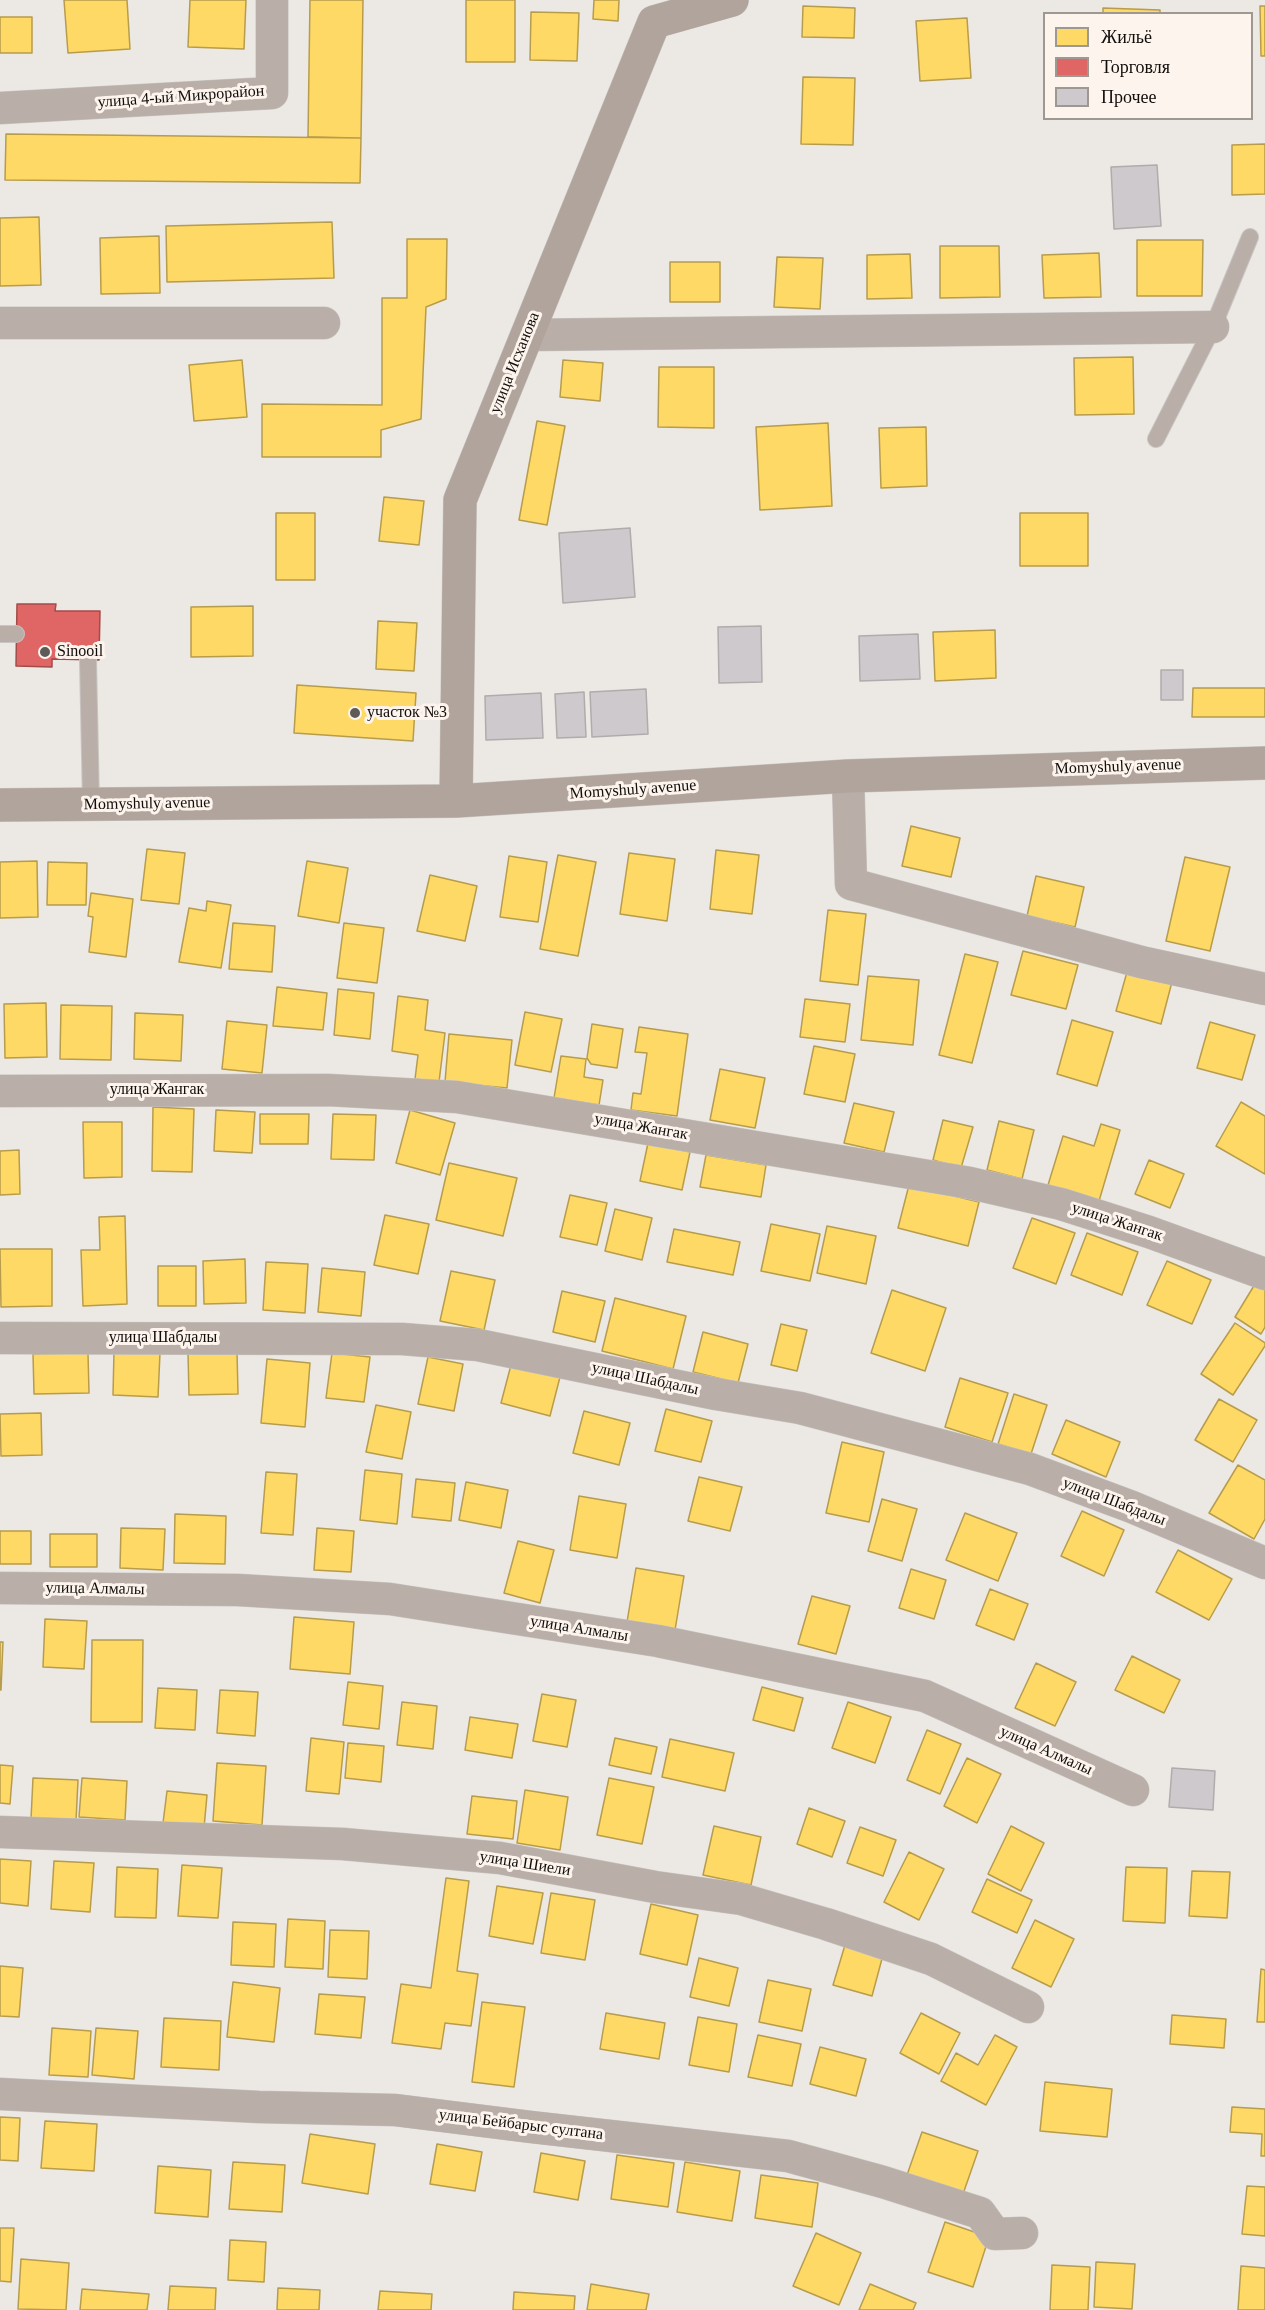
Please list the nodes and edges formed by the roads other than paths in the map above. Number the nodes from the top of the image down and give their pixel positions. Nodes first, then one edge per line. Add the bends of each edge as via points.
1 (272, 0) edge
2 (732, 0) edge
3 (0, 108) edge
4 (1250, 237) dead end
5 (0, 323) edge
6 (324, 323) dead end
7 (1213, 327) junction
8 (527, 335) junction
9 (1156, 439) dead end
10 (88, 660) dead end
11 (1265, 763) edge
12 (848, 776) junction
13 (456, 801) junction
14 (92, 804) junction
15 (0, 806) edge
16 (1265, 988) edge
17 (0, 1091) edge
18 (1265, 1274) edge
19 (0, 1338) edge
20 (1265, 1563) edge
21 (0, 1588) edge
22 (1133, 1790) dead end
23 (0, 1832) edge
24 (1028, 2007) dead end
25 (0, 2094) edge
26 (1022, 2234) dead end

1 - 3 street, улица 4-ый Микрорайон via 272,93
2 - 8 main road, улица Исханова via 654,22
4 - 7 lane
5 - 6 street
7 - 8 street
7 - 9 lane
8 - 13 main road, улица Исханова via 459,500
10 - 14 lane
11 - 12 main road, Momyshuly avenue
12 - 13 main road, Momyshuly avenue
12 - 16 street via 851,884 1141,962
13 - 14 main road, Momyshuly avenue
14 - 15 main road, Momyshuly avenue
17 - 18 street, улица Жангак via 328,1090 468,1099 970,1183 1061,1204
19 - 20 street, улица Шабдалы via 402,1339 478,1345 800,1408 1008,1463 1132,1507
21 - 22 street, улица Алмалы via 238,1590 390,1599 658,1641 925,1696
23 - 24 street, улица Шиели via 343,1844 500,1858 741,1899 930,1959
25 - 26 street, улица Бейбарыс султана via 259,2107 395,2109 788,2156 980,2213 994,2234

